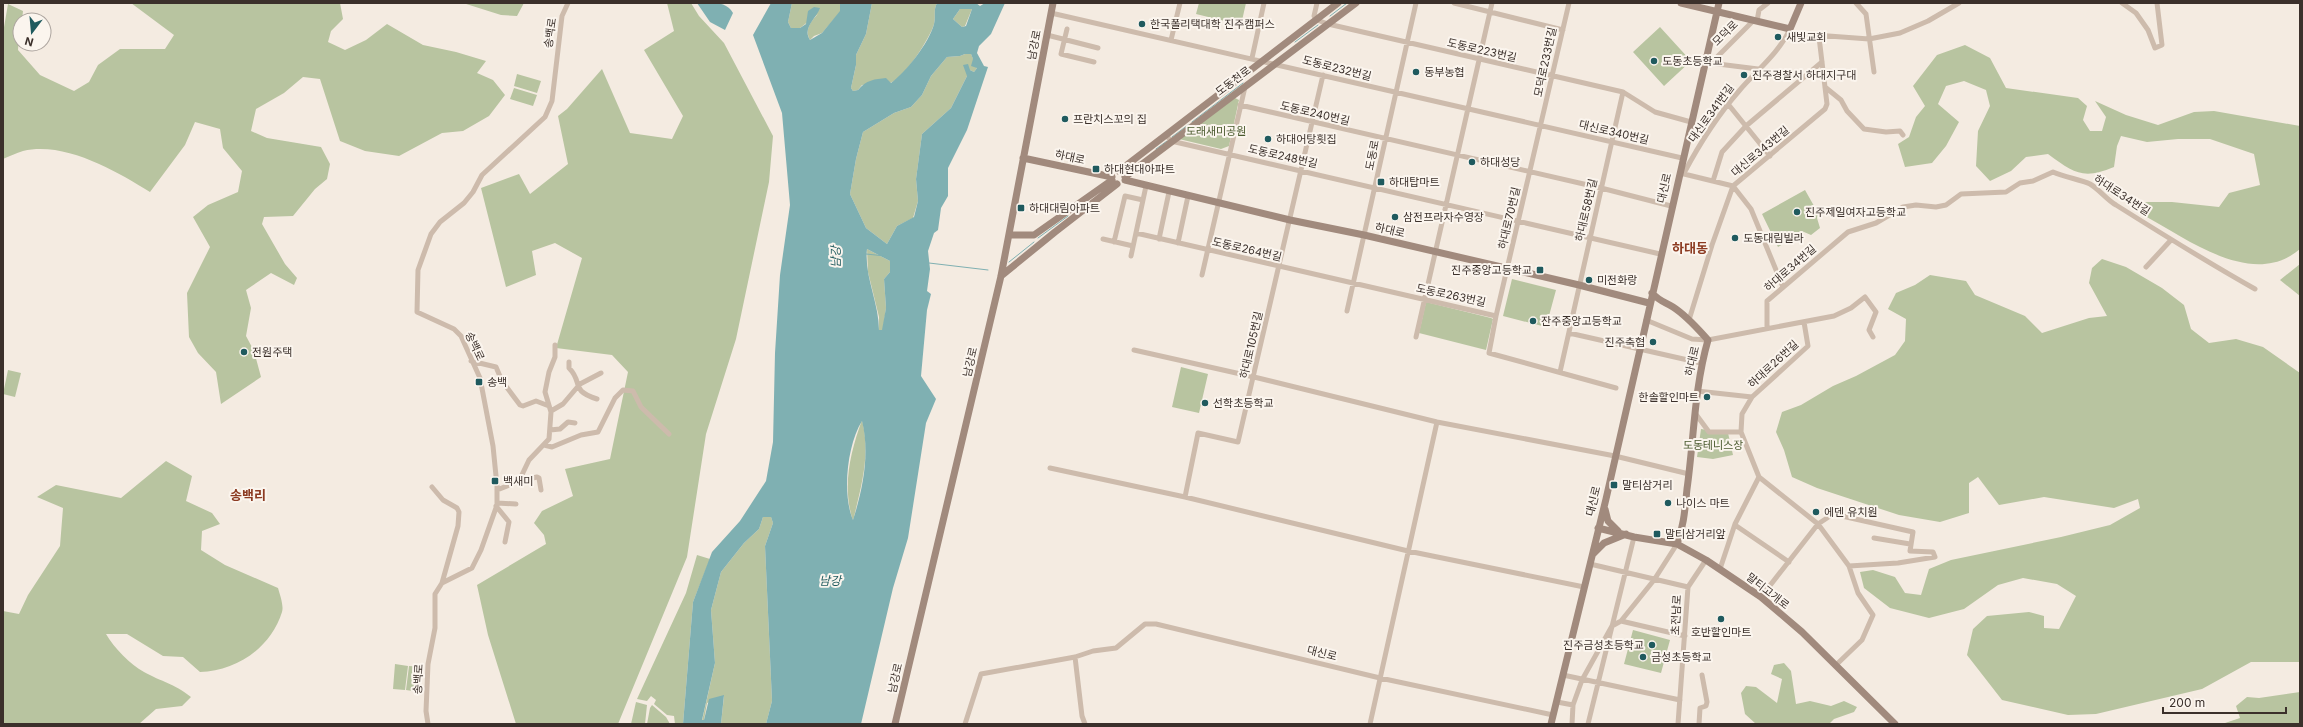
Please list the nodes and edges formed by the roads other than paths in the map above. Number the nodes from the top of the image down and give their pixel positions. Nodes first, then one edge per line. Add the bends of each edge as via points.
1 (568, 3) edge
2 (1053, 3) edge
3 (1180, 3) edge
4 (1264, 3) edge
5 (1317, 3) edge
6 (1338, 3) edge
7 (1356, 3) edge
8 (1416, 3) edge
9 (1454, 3) edge
10 (1492, 3) edge
11 (1569, 3) edge
12 (1682, 3) edge
13 (1719, 3) edge
14 (1768, 3) edge
15 (1801, 3) edge
16 (1856, 3) edge
17 (1959, 3) edge
18 (2122, 3) edge
19 (2157, 3) edge
20 (1490, 12) junction
21 (1717, 12) junction
22 (1051, 13) junction
23 (1317, 20) junction
24 (1756, 20) junction
25 (1328, 24) junction
26 (1067, 29) dead end
27 (1563, 30) junction
28 (1789, 31) junction
29 (1047, 35) junction
30 (1819, 37) junction
31 (1065, 39) junction
32 (1869, 39) junction
33 (1172, 40) junction
34 (1407, 43) junction
35 (1098, 48) dead end
36 (1252, 58) junction
37 (1480, 60) junction
38 (1263, 61) junction
39 (1094, 62) dead end
40 (1708, 62) junction
41 (1822, 62) junction
42 (1274, 63) junction
43 (1758, 69) junction
44 (1251, 70) junction
45 (1874, 72) dead end
46 (1323, 75) junction
47 (1258, 76) junction
48 (1553, 76) junction
49 (1245, 86) junction
50 (1825, 87) junction
51 (1623, 92) junction
52 (1396, 93) junction
53 (1728, 104) junction
54 (1240, 105) junction
55 (1468, 108) junction
56 (1189, 117) junction
57 (1691, 122) junction
58 (1312, 123) junction
59 (1195, 124) junction
60 (1542, 126) junction
61 (1746, 126) junction
62 (1166, 135) junction
63 (1903, 135) dead end
64 (1385, 140) junction
65 (1612, 140) junction
66 (1171, 141) junction
67 (1230, 154) junction
68 (1458, 155) junction
69 (1770, 156) junction
70 (1023, 158) junction
71 (1682, 158) junction
72 (1119, 171) junction
73 (1302, 171) junction
74 (1530, 172) junction
75 (1681, 173) junction
76 (1125, 179) junction
77 (1114, 180) junction
78 (1713, 181) junction
79 (1146, 186) junction
80 (1733, 186) junction
81 (1376, 188) junction
82 (1601, 188) junction
83 (1169, 192) junction
84 (1188, 196) junction
85 (1143, 200) junction
86 (1219, 204) junction
87 (1447, 204) junction
88 (1671, 206) junction
89 (1290, 220) junction
90 (1518, 221) junction
91 (1038, 232) junction
92 (1136, 233) junction
93 (1364, 234) junction
94 (1009, 235) junction
95 (1590, 237) junction
96 (1103, 239) dead end
97 (1159, 239) junction
98 (2171, 240) junction
99 (1044, 241) junction
100 (1114, 242) junction
101 (1178, 243) junction
102 (1133, 246) junction
103 (1209, 251) junction
104 (1435, 252) junction
105 (1660, 254) junction
106 (1131, 256) dead end
107 (1280, 267) junction
108 (2146, 267) dead end
109 (1507, 268) junction
110 (1202, 275) dead end
111 (1002, 276) junction
112 (1353, 284) junction
113 (1579, 285) junction
114 (1783, 287) junction
115 (2255, 288) dead end
116 (1652, 294) junction
117 (1424, 300) junction
118 (1649, 303) junction
119 (1347, 311) dead end
120 (1496, 316) junction
121 (1646, 320) junction
122 (1690, 320) junction
123 (1804, 322) junction
124 (1767, 328) junction
125 (1569, 333) junction
126 (1416, 336) dead end
127 (1873, 337) dead end
128 (1708, 340) junction
129 (555, 345) dead end
130 (1134, 350) dead end
131 (1640, 350) junction
132 (471, 361) junction
133 (569, 362) dead end
134 (1701, 363) junction
135 (1560, 372) junction
136 (602, 374) dead end
137 (1254, 377) junction
138 (578, 388) junction
139 (1616, 388) dead end
140 (1697, 391) junction
141 (1752, 397) junction
142 (597, 399) dead end
143 (550, 408) junction
144 (1695, 413) junction
145 (1437, 422) junction
146 (575, 423) dead end
147 (550, 430) junction
148 (1741, 432) junction
149 (668, 434) dead end
150 (544, 446) junction
151 (1615, 456) junction
152 (1050, 468) dead end
153 (1689, 474) junction
154 (1758, 478) junction
155 (519, 481) junction
156 (432, 487) dead end
157 (497, 490) junction
158 (541, 490) dead end
159 (1185, 496) junction
160 (1606, 499) junction
161 (496, 504) junction
162 (516, 504) dead end
163 (1818, 524) junction
164 (1735, 525) junction
165 (1598, 528) junction
166 (1626, 534) junction
167 (1634, 537) junction
168 (1874, 538) dead end
169 (505, 542) dead end
170 (1677, 544) junction
171 (1910, 544) junction
172 (1408, 551) junction
173 (1592, 554) junction
174 (1706, 560) junction
175 (1789, 562) junction
176 (1590, 564) junction
177 (1849, 566) junction
178 (1720, 569) junction
179 (1625, 572) junction
180 (1654, 580) junction
181 (442, 583) junction
182 (1584, 587) junction
183 (1688, 587) junction
184 (1761, 597) junction
185 (1621, 621) junction
186 (1612, 626) junction
187 (1685, 636) junction
188 (1075, 657) junction
189 (1836, 665) junction
190 (1563, 675) junction
191 (1702, 675) dead end
192 (1380, 678) junction
193 (1582, 680) junction
194 (1598, 682) junction
195 (1680, 700) junction
196 (1557, 702) junction
197 (1573, 705) junction
198 (1554, 715) junction
199 (428, 724) edge
200 (895, 724) edge
201 (965, 724) edge
202 (1084, 724) edge
203 (1370, 724) edge
204 (1552, 724) edge
205 (1572, 724) edge
206 (1588, 724) edge
207 (1678, 724) edge
208 (1699, 724) edge
209 (1895, 724) edge

1 - 132 street, 송백로 via 562,16 552,101 545,117 482,174 464,203 440,222 431,234 418,270 417,312 458,332
2 - 22 street, 남강로
3 - 33 street
4 - 36 street
5 - 23 street via 1314,16
6 - 23 street, 도동천로
7 - 25 street, 도동천로
8 - 34 street, 도동로
9 - 20 street
10 - 20 street
11 - 27 street, 모덕로233번길
12 - 21 street, 모덕로
13 - 21 street, 대신로
14 - 24 street via 1759,10
15 - 28 street
16 - 32 street via 1866,14
17 - 32 street via 1900,33
18 - 19 street via 2136,13 2148,30 2155,48 2162,45
20 - 27 street
20 - 37 street
21 - 24 street, 모덕로
21 - 40 street, 대신로
22 - 29 street, 남강로
22 - 33 street, 도동로232번길
23 - 25 street, 도동로223번길
23 - 38 street, 도동천로
24 - 28 street, 모덕로
24 - 40 street, 모덕로
25 - 34 street, 도동로223번길
25 - 42 street, 도동천로
26 - 31 street
27 - 48 street, 모덕로233번길
28 - 30 street
28 - 43 street, 대신로341번길 via 1781,46
29 - 31 street
29 - 70 street, 남강로
30 - 32 street
30 - 41 street, 대신로343번길
31 - 35 street
31 - 39 street via 1061,54
32 - 45 street
33 - 36 street, 도동로232번길
34 - 37 street, 도동로223번길
34 - 52 street, 도동로
36 - 38 street, 도동로232번길
37 - 48 street, 도동로223번길
37 - 55 street
38 - 42 street, 도동로232번길
38 - 44 street, 도동천로
40 - 43 street
40 - 57 street, 대신로
41 - 50 street, 대신로343번길
41 - 61 street
42 - 46 street, 도동로232번길
42 - 47 street, 도동천로
43 - 53 street, 대신로341번길
44 - 47 street via 1258,71
44 - 56 street, 도동천로
46 - 52 street, 도동로232번길
46 - 58 street, 하대로105번길
47 - 49 street, 도동천로
48 - 51 street, 도동로223번길
48 - 60 street, 모덕로233번길
49 - 54 street
49 - 59 street, 도동천로
50 - 63 street via 1840,100 1864,129 1900,131
50 - 69 street, 대신로343번길 via 1825,109
51 - 57 street, 도동로223번길 via 1655,112
51 - 65 street, 하대로58번길
52 - 55 street, 도동로232번길
52 - 64 street, 도동로
53 - 61 street
53 - 75 street, 대신로341번길
54 - 58 street, 도동로240번길
54 - 67 street
55 - 60 street, 대신로340번길
55 - 68 street
56 - 59 street via 1189,123
56 - 62 street, 도동천로
57 - 71 street, 대신로
58 - 64 street, 도동로240번길
58 - 73 street, 하대로105번길
59 - 66 street, 도동천로
60 - 65 street, 대신로340번길
60 - 74 street, 하대로70번길
61 - 69 street
61 - 78 street via 1722,152
62 - 66 street
62 - 72 street, 도동천로
64 - 68 street, 도동로240번길
64 - 81 street, 도동로
65 - 71 street, 대신로340번길
65 - 82 street, 하대로58번길
66 - 67 street, 도동로248번길
66 - 76 street, 도동천로
67 - 73 street, 도동로248번길
67 - 86 street
68 - 74 street, 도동로240번길
68 - 87 street
69 - 80 street, 대신로343번길
70 - 77 street, 하대로
70 - 94 street, 남강로
71 - 75 street, 대신로
72 - 76 street
72 - 77 street, 도동천로 via 1114,174
73 - 81 street, 도동로248번길
73 - 89 street, 하대로105번길
74 - 82 street, 도동로240번길
74 - 90 street, 하대로70번길
75 - 78 street, 대신로343번길
75 - 88 street, 대신로
76 - 77 street, 도동천로 via 1121,184
76 - 79 street, 하대로
77 - 91 street
77 - 99 street
78 - 80 street, 대신로343번길
79 - 83 street, 하대로
79 - 85 street
80 - 114 street via 1751,209
80 - 122 street
81 - 87 street, 도동로248번길
81 - 93 street, 도동로
82 - 88 street, 도동로240번길
82 - 95 street, 하대로58번길
83 - 84 street, 하대로
83 - 97 street
84 - 86 street, 하대로
84 - 101 street
85 - 92 street
85 - 100 street via 1125,196
86 - 89 street, 하대로
86 - 103 street
87 - 90 street, 도동로248번길
87 - 104 street
88 - 105 street, 대신로
89 - 93 street, 하대로
89 - 107 street, 하대로105번길
90 - 95 street, 도동로248번길
90 - 109 street, 하대로70번길
91 - 94 street via 1032,236
91 - 99 street via 1037,241
92 - 97 street, 도동로264번길
92 - 102 street
93 - 104 street, 하대로
93 - 112 street, 도동로
94 - 111 street, 남강로
95 - 105 street, 도동로248번길
95 - 113 street, 하대로58번길
96 - 100 street
97 - 101 street, 도동로264번길
98 - 108 street
98 - 114 street, 하대로34번길 via 2115,205 2090,184 2053,172 2033,181 2020,183 2006,192 1961,194 1936,207 1903,207 1876,223 1848,232
98 - 115 street, 하대로34번길
99 - 111 street
100 - 102 street
101 - 103 street, 도동로264번길
102 - 106 street
103 - 107 street, 도동로264번길
103 - 110 street
104 - 109 street, 하대로
104 - 117 street
105 - 116 street, 대신로
107 - 112 street, 도동로264번길
107 - 137 street, 하대로105번길
109 - 113 street, 하대로
109 - 120 street, 도동로263번길
111 - 200 street, 남강로
112 - 117 street, 도동로263번길
112 - 119 street, 도동로
113 - 118 street, 하대로
113 - 125 street, 하대로58번길
114 - 124 street, 하대로34번길 via 1767,301
116 - 118 street, 대신로
116 - 122 street, 하대로 via 1660,302 1673,306
117 - 120 street, 도동로263번길
117 - 126 street
118 - 121 street, 대신로
120 - 135 street via 1490,353
121 - 128 street via 1692,339
121 - 131 street, 대신로
122 - 128 street, 하대로
123 - 124 street
123 - 127 street via 1834,316 1851,308 1865,297 1876,312 1869,330
123 - 141 street, 하대로26번길 via 1808,346
124 - 128 street
125 - 131 street
125 - 135 street, 하대로58번길
128 - 134 street, 하대로
129 - 143 street via 555,357 545,392
130 - 137 street
131 - 134 street
131 - 151 street, 대신로
132 - 143 street via 496,367 502,381 520,405 536,401
132 - 157 street, 송백로 via 480,378 493,446
133 - 138 street
134 - 140 street, 하대로
135 - 139 street
136 - 138 street via 581,383
137 - 145 street
137 - 159 street, 하대로105번길 via 1238,442 1198,433
138 - 142 street via 583,394
138 - 143 street via 564,404
140 - 141 street, 하대로26번길
140 - 144 street, 하대로
141 - 148 street, 하대로26번길 via 1742,414
143 - 147 street
144 - 148 street via 1709,432
144 - 153 street, 하대로
145 - 151 street
145 - 172 street
146 - 147 street via 568,422 560,429
147 - 150 street via 549,439
148 - 154 street, 하대로26번길
149 - 150 street via 641,407 633,391 623,390 615,398 598,432 581,435 552,447
150 - 155 street via 529,460
151 - 153 street
151 - 160 street, 대신로
152 - 159 street
153 - 170 street, 하대로 via 1682,532
154 - 163 street
154 - 164 street
155 - 157 street
155 - 158 street via 537,476 540,478
156 - 181 street via 459,512 458,526
157 - 161 street, 송백로
159 - 172 street
160 - 165 street, 대신로
160 - 166 street via 1605,513 1608,521 1614,529
161 - 162 street
161 - 169 street via 510,522
161 - 181 street, 송백로 via 481,550 472,568
163 - 171 street via 1833,514 1913,532
163 - 175 street
163 - 177 street
164 - 175 street
164 - 178 street
165 - 166 street, 말티고개로
165 - 173 street, 대신로
166 - 167 street, 말티고개로
166 - 173 street via 1604,543
167 - 170 street, 말티고개로
167 - 179 street
168 - 171 street
170 - 174 street, 말티고개로
170 - 180 street
171 - 177 street via 1910,551 1933,552 1935,557 1898,563
172 - 182 street
172 - 192 street
173 - 176 street, 대신로
174 - 178 street, 말티고개로
174 - 183 street, 초전남로
175 - 184 street
176 - 179 street
176 - 182 street, 대신로
177 - 189 street via 1858,593 1873,615 1862,640
178 - 184 street, 말티고개로
179 - 180 street
179 - 186 street
180 - 183 street
180 - 185 street
181 - 199 street, 송백로 via 435,594 435,628 428,664
182 - 190 street, 대신로
183 - 187 street, 초전남로
184 - 189 street, 말티고개로
185 - 186 street
185 - 187 street
186 - 193 street
186 - 194 street
187 - 195 street, 초전남로
188 - 192 street, 대신로 via 1116,648 1145,624 1156,624
188 - 201 street via 981,674
188 - 202 street
189 - 209 street, 말티고개로
190 - 193 street
190 - 196 street, 대신로
191 - 208 street via 1707,702 1706,706 1700,708
192 - 198 street, 대신로
192 - 203 street
193 - 194 street
193 - 197 street
194 - 195 street
194 - 206 street
195 - 207 street, 초전남로
196 - 197 street
196 - 198 street, 대신로
197 - 205 street
198 - 204 street, 대신로

